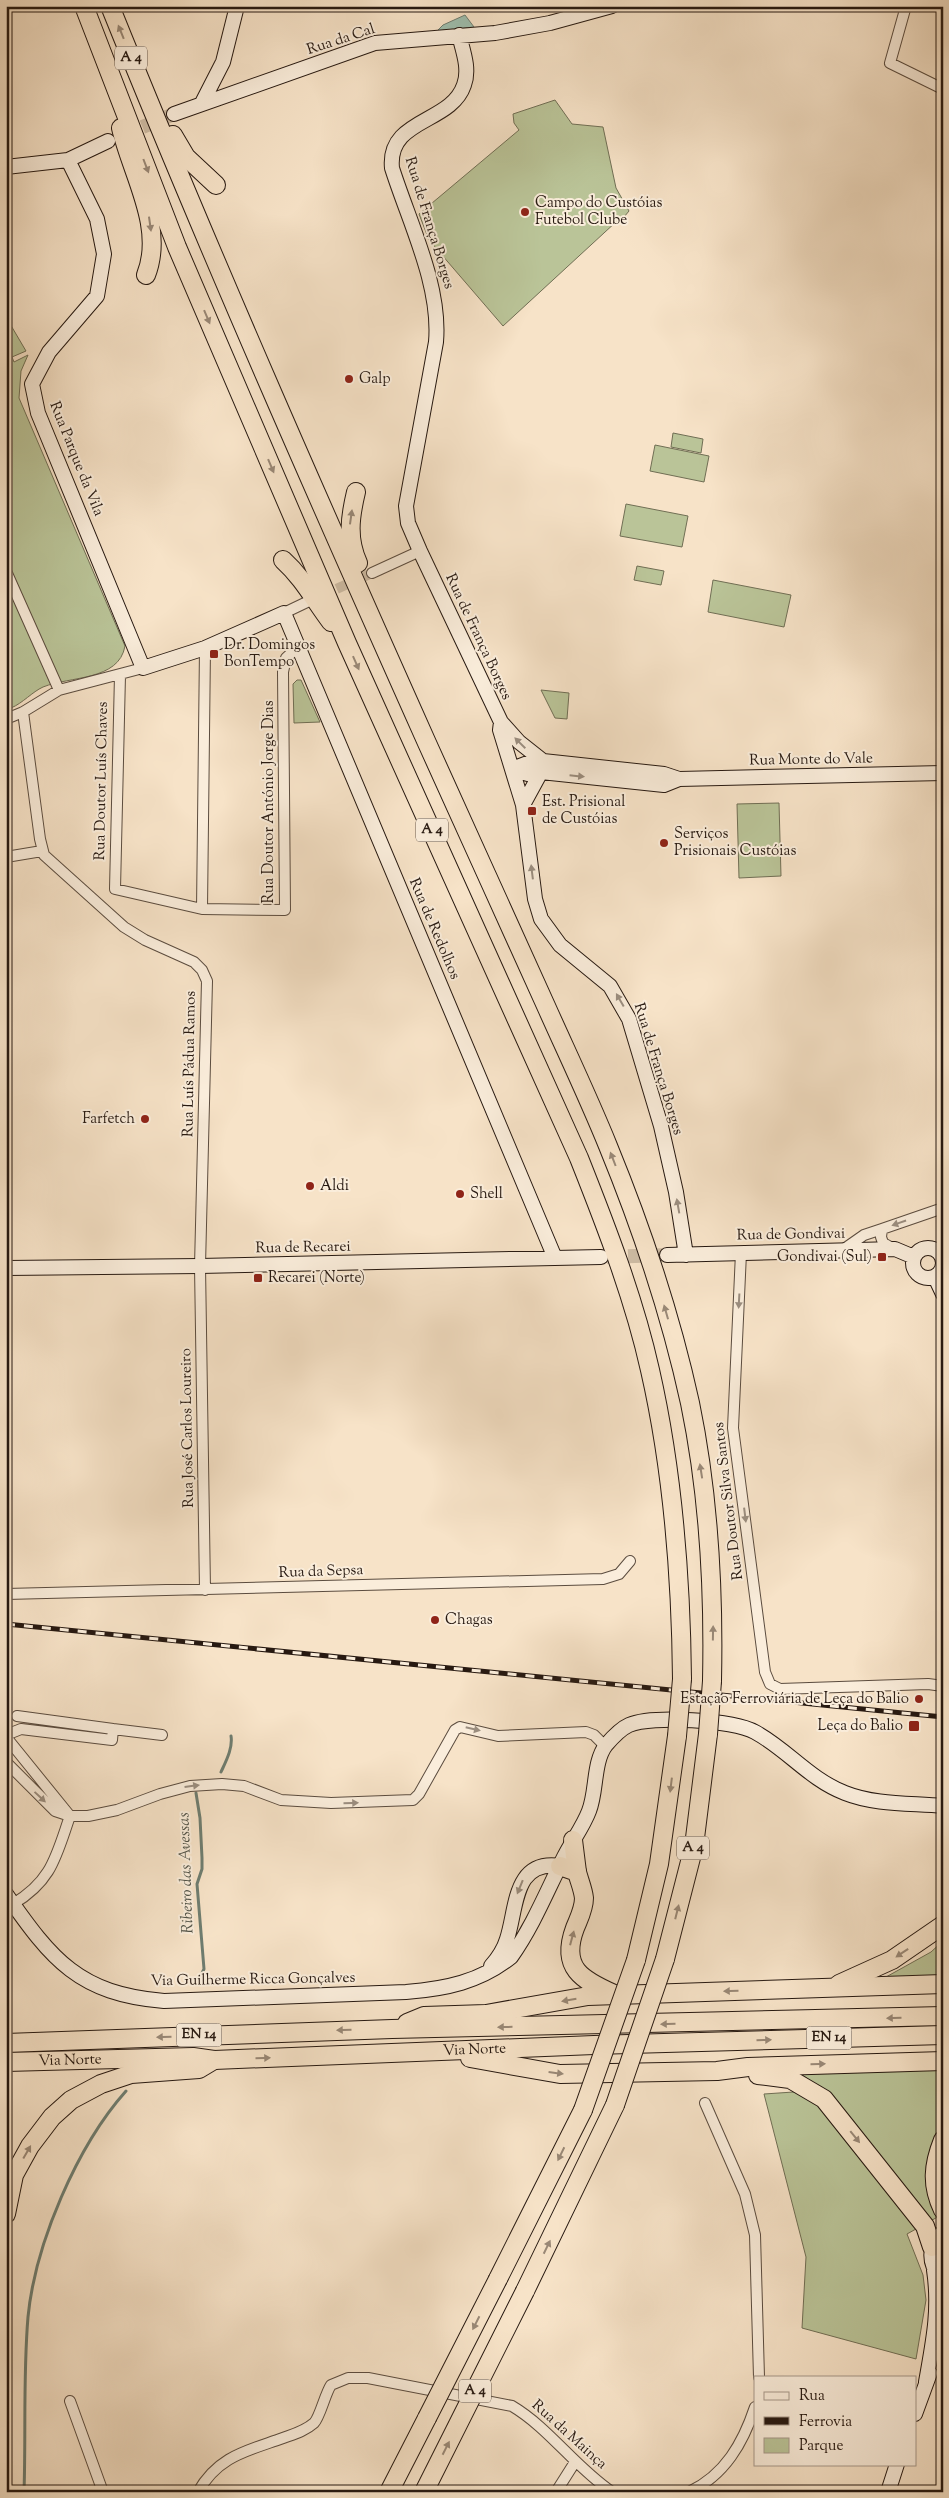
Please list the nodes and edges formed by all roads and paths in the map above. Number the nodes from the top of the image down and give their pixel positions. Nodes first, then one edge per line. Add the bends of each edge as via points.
1 (84, 6) edge
2 (110, 6) edge
3 (237, 6) edge
4 (612, 6) edge
5 (906, 6) edge
6 (460, 35) junction
7 (104, 60) junction
8 (943, 89) edge
9 (202, 103) junction
10 (152, 110) junction
11 (174, 114) tunnel mouth
12 (108, 141) tunnel mouth
13 (68, 160) junction
14 (6, 167) edge
15 (216, 185) dead end
16 (146, 275) dead end
17 (356, 492) dead end
18 (420, 552) junction
19 (283, 560) dead end
20 (6, 571) edge
21 (372, 573) tunnel mouth
22 (307, 602) dead end
23 (284, 612) junction
24 (377, 630) junction
25 (348, 644) junction
26 (298, 647) junction
27 (204, 648) junction
28 (144, 668) junction
29 (120, 675) junction
30 (59, 690) junction
31 (23, 712) junction
32 (6, 720) edge
33 (501, 722) junction
34 (542, 767) junction
35 (512, 769) junction
36 (943, 773) edge
37 (522, 806) junction
38 (42, 851) junction
39 (6, 857) edge
40 (115, 889) joint
41 (202, 909) junction
42 (943, 1208) edge
43 (882, 1229) junction
44 (895, 1249) junction
45 (842, 1250) junction
46 (741, 1253) junction
47 (686, 1254) junction
48 (667, 1255) tunnel mouth
49 (942, 1256) edge
50 (601, 1257) tunnel mouth
51 (555, 1258) junction
52 (914, 1258) junction
53 (200, 1266) junction
54 (6, 1268) edge
55 (935, 1277) junction
56 (943, 1294) edge
57 (630, 1561) dead end
58 (205, 1590) junction
59 (6, 1594) edge
60 (943, 1686) edge
61 (17, 1716) dead end
62 (57, 1722) junction
63 (114, 1729) junction
64 (55, 1733) junction
65 (162, 1735) dead end
66 (6, 1736) edge
67 (605, 1746) junction
68 (6, 1762) edge
69 (943, 1806) edge
70 (70, 1816) junction
71 (573, 1840) junction
72 (560, 1866) junction
73 (541, 1867) junction
74 (577, 1872) junction
75 (10, 1899) edge
76 (943, 1925) edge
77 (480, 1976) junction
78 (943, 1984) edge
79 (833, 1987) junction
80 (617, 1995) junction
81 (943, 2016) edge
82 (392, 2029) junction
83 (943, 2035) edge
84 (6, 2042) edge
85 (439, 2052) junction
86 (214, 2060) junction
87 (943, 2061) edge
88 (6, 2062) edge
89 (717, 2071) junction
90 (705, 2104) dead end
91 (943, 2140) edge
92 (943, 2210) edge
93 (6, 2214) edge
94 (943, 2232) edge
95 (932, 2247) junction
96 (938, 2275) edge
97 (943, 2340) edge
98 (759, 2376) edge
99 (926, 2382) junction
100 (70, 2401) dead end
101 (754, 2409) edge
102 (916, 2411) edge
103 (575, 2462) junction
104 (897, 2466) edge
105 (201, 2490) edge
106 (103, 2492) edge
107 (389, 2492) edge
108 (424, 2492) edge
109 (556, 2492) edge
110 (612, 2492) edge
111 (690, 2492) edge
112 (888, 2492) edge

1 - 7 highway, A 4
10 -> 2 highway, A 4
3 - 9 street via 223,62
4 - 6 street, Rua da Cal via 550,23
5 - 8 street via 890,63
6 - 9 street, Rua da Cal via 374,43
6 - 18 street, Rua de França Borges via 466,66 464,86 451,103 400,136 391,154 392,168 434,293 437,313 436,342 406,506 408,522
7 -> 16 highway via 128,156 149,217 153,246
7 -> 25 highway, A 4 via 176,247
9 - 11 street, Rua da Cal
10 - 15 highway via 171,131 186,157
10 - 24 highway, A 4
12 - 13 street
13 - 14 street
13 - 28 street, Rua Parque da Vila via 96,219 104,254 97,296 49,352 32,384 38,413
24 -> 17 highway via 371,592 352,550 350,519
18 - 21 street
18 - 33 street, Rua de França Borges
19 - 25 highway via 304,582
20 - 30 street
22 - 23 street
23 - 26 street, Rua de Redolhos
23 - 27 street
108 -> 24 highway, A 4, bridge via 526,2291 615,2105 665,1959 694,1846 708,1734 714,1612 710,1546 691,1408 647,1247 608,1145
25 -> 107 highway, A 4, bridge via 579,1158 613,1245 650,1368 660,1418 678,1576 682,1679 659,1864 636,1960 582,2110
26 - 41 street, Rua Doutor António Jorge Dias via 286,658 283,672 285,910
26 - 51 street, Rua de Redolhos
27 - 28 street
27 - 41 street
28 - 29 street
29 - 30 street
29 - 40 street, Rua Doutor Luís Chaves
30 - 31 street
31 - 32 street
31 - 38 street
34 -> 33 street
33 - 35 street, Rua de França Borges via 500,730
34 - 35 street, Rua Monte do Vale via 525,764
34 - 36 street, Rua Monte do Vale via 621,775 664,785 679,779
34 - 37 street
35 - 37 street, Rua de França Borges
47 -> 37 street, Rua de França Borges via 661,1126 629,1018 610,986 560,945 541,919
38 - 39 street
38 - 53 street, Rua Luís Pádua Ramos via 50,862 111,916 138,936 194,962 207,981
40 - 41 street, Rua Doutor António Jorge Dias
42 -> 43 street
43 - 44 street via 883,1243
43 - 45 street via 864,1235
44 - 45 street, Rua de Gondivai
44 - 52 street, Rua de Gondivai
45 - 46 street, Rua de Gondivai
46 - 47 street, Rua de Gondivai
46 -> 60 street, Rua Doutor Silva Santos via 733,1428 765,1672 770,1684 780,1689
47 - 48 street, Rua de Gondivai
49 - 52 street via 927,1247 917,1252
49 - 55 street via 942,1268
50 - 51 street, Rua de Recarei
51 - 53 street, Rua de Recarei
52 - 55 street via 917,1273
53 - 54 street, Rua de Recarei
53 - 58 street, Rua José Carlos Loureiro
55 - 56 street
57 - 58 street, Rua da Sepsa via 619,1574 603,1579
58 - 59 street, Rua da Sepsa
61 - 62 street
62 - 63 street
62 - 64 street
63 - 64 street via 112,1740
63 - 65 street
64 - 66 street via 21,1729
66 - 70 street
67 - 69 street, Via Guilherme Ricca Gonçalves via 618,1732 647,1720 735,1725 756,1732 809,1774 843,1792 868,1799
70 -> 67 street via 117,1810 190,1786 222,1784 244,1786 281,1800 331,1803 413,1800 455,1730 460,1728 498,1736 586,1732
67 - 71 street, Via Guilherme Ricca Gonçalves via 589,1811
68 -> 70 street via 55,1811
70 - 75 street via 46,1877 37,1888
71 - 72 street, Via Guilherme Ricca Gonçalves
71 - 73 street, Via Guilherme Ricca Gonçalves via 559,1856
71 - 74 highway
72 - 73 street
72 - 74 highway
72 - 77 street, Via Guilherme Ricca Gonçalves via 511,1957
73 -> 77 street, Via Guilherme Ricca Gonçalves via 523,1879 503,1950
80 -> 74 highway via 584,1979 573,1968 570,1944 584,1899
75 - 77 street, Via Guilherme Ricca Gonçalves via 41,1943 61,1964 81,1978 134,1998 164,2001 406,1992 444,1989
76 -> 79 highway via 892,1960
78 - 79 highway
79 -> 80 highway
80 -> 82 highway via 588,1996 486,2014 424,2016
81 -> 82 highway, Via Norte / EN 14
82 -> 84 highway, Via Norte / EN 14
85 -> 83 highway, Via Norte / EN 14
86 -> 85 highway, Via Norte / EN 14
85 -> 89 highway via 560,2074
86 - 88 highway, Via Norte / EN 14 via 193,2057
93 -> 86 highway via 14,2175 30,2146 70,2100 130,2074 199,2069
89 -> 87 highway via 748,2067
89 -> 95 highway via 790,2079 824,2099 925,2226
90 - 98 street via 746,2194 756,2235
91 - 92 highway via 936,2157 933,2182
94 - 95 street
95 - 96 street via 930,2259
96 - 99 street via 938,2315
97 - 99 street
99 - 102 street
100 - 106 street
101 - 111 street via 733,2456 720,2472
103 - 105 street, Rua da Mainça via 526,2414 512,2406 368,2378 348,2378 331,2385 316,2421 304,2431 231,2456 213,2469
103 - 109 street
103 - 110 street, Rua da Mainça
104 - 112 street

